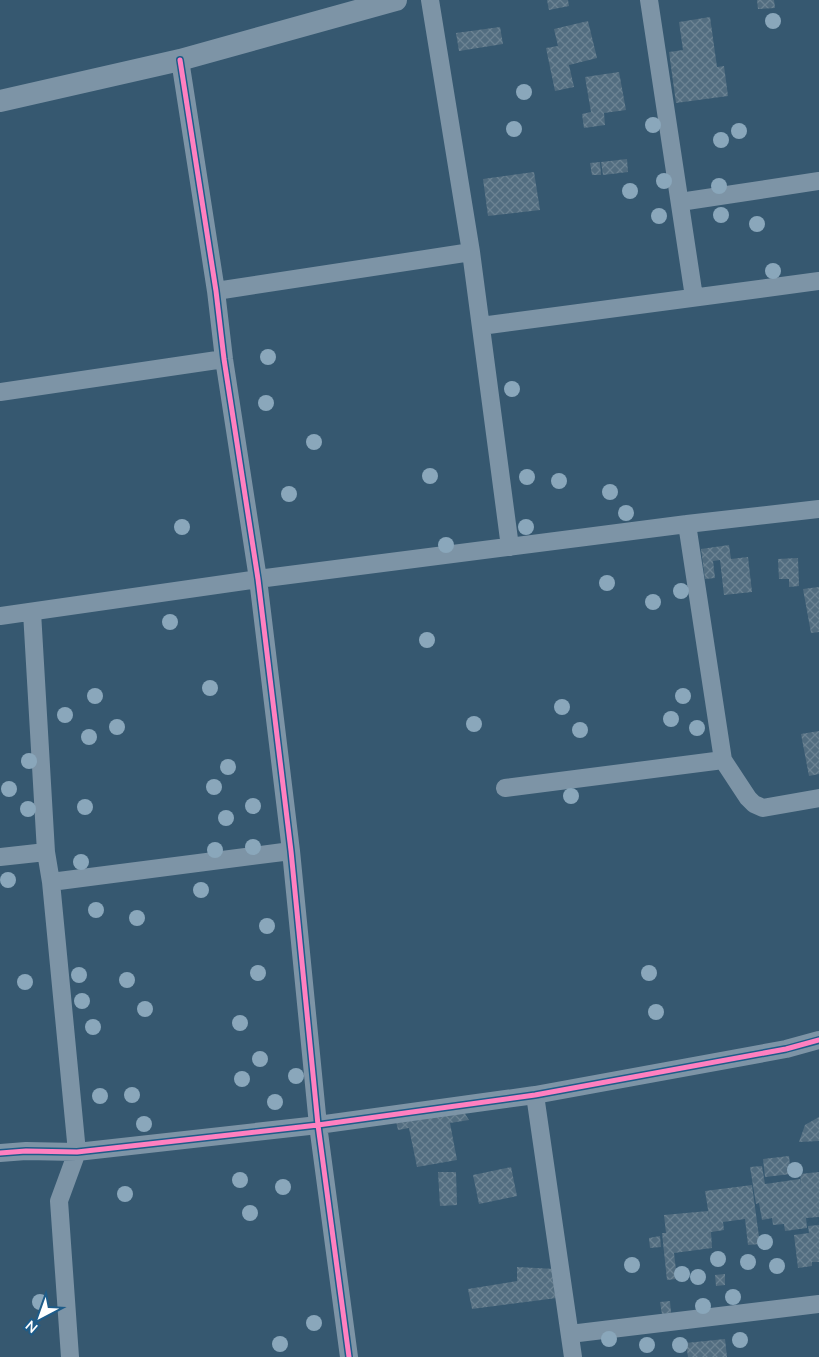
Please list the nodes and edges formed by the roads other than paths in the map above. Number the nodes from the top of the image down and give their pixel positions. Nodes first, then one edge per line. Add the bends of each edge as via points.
1 (396, 0) edge
2 (430, 0) edge
3 (649, 0) edge
4 (180, 60) junction
5 (0, 101) edge
6 (819, 181) edge
7 (680, 202) junction
8 (471, 252) junction
9 (819, 281) edge
10 (216, 291) junction
11 (694, 297) junction
12 (481, 326) junction
13 (224, 359) junction
14 (0, 392) edge
15 (819, 509) edge
16 (686, 524) junction
17 (510, 548) junction
18 (258, 579) junction
19 (32, 612) junction
20 (0, 616) edge
21 (723, 760) junction
22 (505, 788) dead end
23 (819, 798) edge
24 (291, 851) junction
25 (46, 852) junction
26 (0, 857) edge
27 (52, 882) junction
28 (819, 1040) edge
29 (535, 1096) junction
30 (318, 1125) junction
31 (77, 1152) junction
32 (0, 1154) edge
33 (819, 1304) edge
34 (570, 1334) junction
35 (70, 1357) edge
36 (350, 1357) edge
37 (574, 1357) edge

1 - 4 street
2 - 8 street
3 - 7 street
4 - 5 street
4 - 10 street
6 - 7 street
7 - 11 street
8 - 10 street
8 - 12 street
9 - 11 street
10 - 13 street
11 - 12 street
12 - 17 street
13 - 14 street
13 - 18 street
15 - 16 street
16 - 17 street
16 - 21 street
17 - 18 street
18 - 19 street
18 - 24 street
19 - 20 street
19 - 25 street
21 - 22 street
21 - 23 street via 748,798 762,808
24 - 27 street
24 - 30 street
25 - 26 street
25 - 27 street
27 - 31 street
28 - 29 street
29 - 30 street
29 - 34 street
30 - 31 street
30 - 36 street
31 - 32 street
31 - 35 street via 59,1201
33 - 34 street
34 - 37 street

